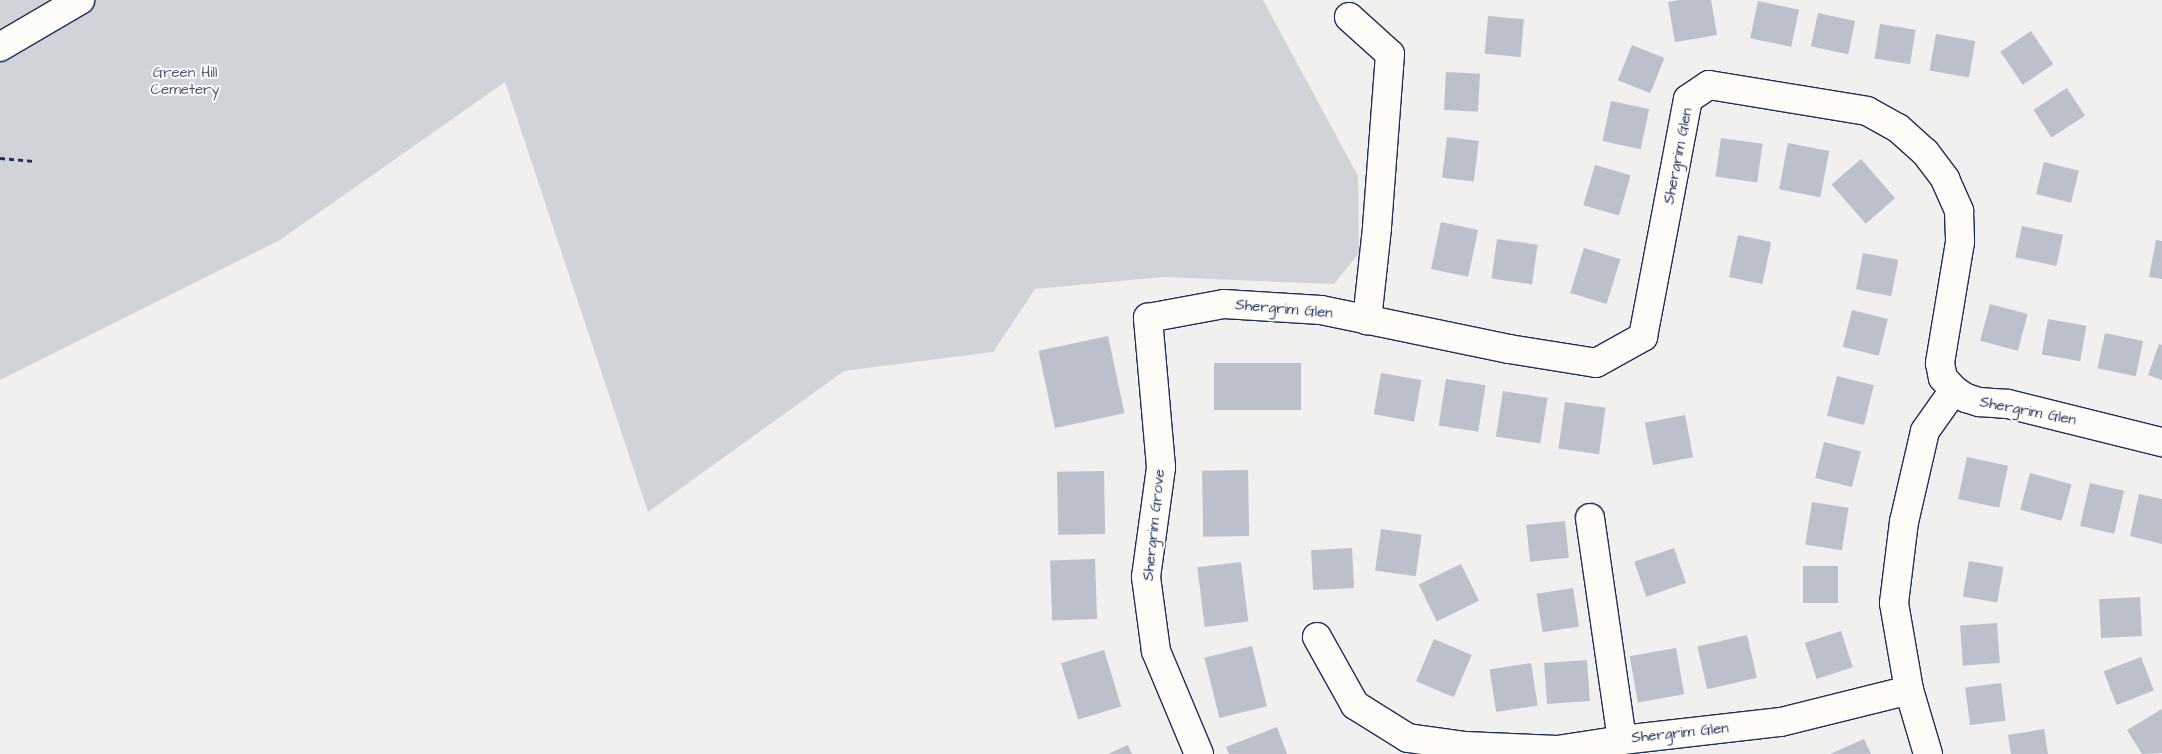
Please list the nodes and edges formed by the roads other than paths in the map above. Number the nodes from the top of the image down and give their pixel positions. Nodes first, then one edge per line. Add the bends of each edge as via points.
1 (80, 0) edge
2 (1349, 17) dead end
3 (0, 47) edge
4 (1148, 318) joint
5 (1367, 320) junction
6 (1954, 390) junction
7 (2162, 442) edge
8 (1590, 518) dead end
9 (1317, 636) dead end
10 (1909, 690) junction
11 (1622, 740) junction
12 (1199, 754) edge
13 (1928, 754) edge

1 - 3 street
2 - 5 street via 1390,54
4 - 5 street, Shergrim Glen via 1224,304 1321,310
4 - 12 street, Shergrim Grove via 1161,467 1146,577 1156,651
5 - 6 street, Shergrim Glen via 1596,363 1643,337 1688,99 1709,85 1867,112 1898,128 1925,152 1945,179 1959,211 1960,242 1940,363 1943,378
6 - 7 street, Shergrim Glen via 1979,402 2008,404
6 - 10 street via 1925,431 1904,522 1894,603
8 - 11 street
9 - 11 street, Shergrim Glen via 1355,705 1408,738 1465,746 1557,750
10 - 11 street, Shergrim Glen via 1781,722
10 - 13 street

